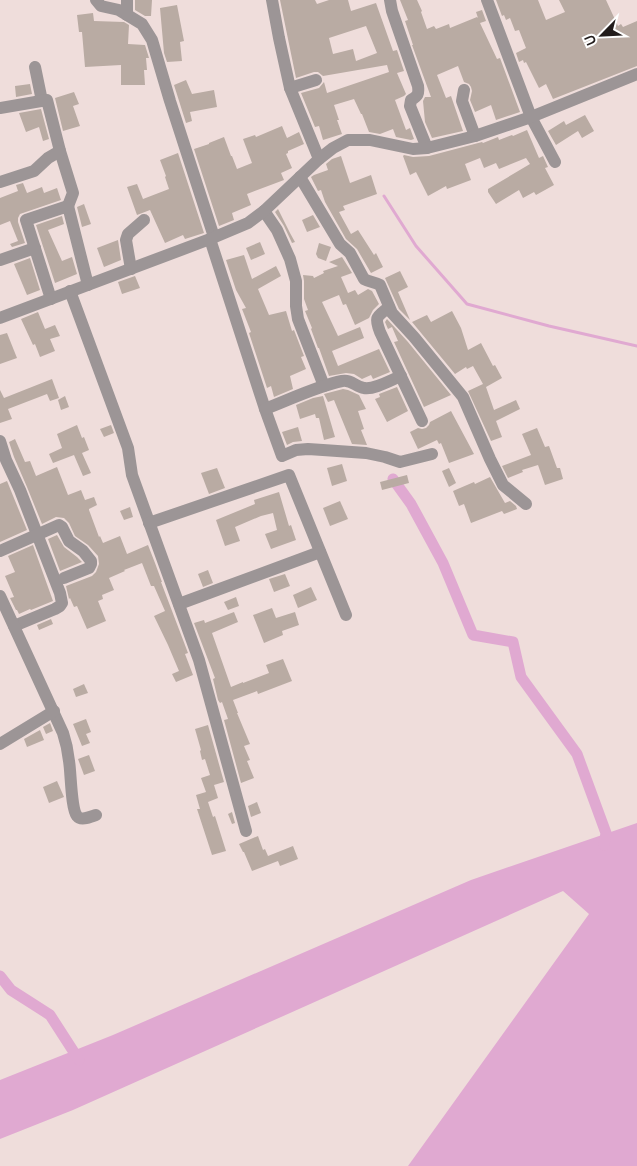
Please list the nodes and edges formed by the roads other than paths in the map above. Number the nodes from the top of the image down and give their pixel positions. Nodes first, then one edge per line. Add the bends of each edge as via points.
1 (96, 0) edge
2 (127, 0) edge
3 (272, 0) edge
4 (390, 0) edge
5 (487, 0) edge
6 (127, 15) junction
7 (35, 67) dead end
8 (637, 74) edge
9 (316, 80) dead end
10 (290, 88) junction
11 (464, 90) dead end
12 (42, 101) junction
13 (0, 108) edge
14 (531, 117) junction
15 (476, 136) junction
16 (428, 148) junction
17 (60, 151) junction
18 (319, 159) junction
19 (555, 162) dead end
20 (300, 177) junction
21 (0, 182) edge
22 (68, 206) junction
23 (264, 211) junction
24 (144, 220) dead end
25 (212, 238) junction
26 (35, 248) junction
27 (0, 260) edge
28 (131, 269) junction
29 (88, 284) junction
30 (70, 291) junction
31 (50, 299) junction
32 (389, 307) junction
33 (1, 316) edge
34 (401, 376) junction
35 (324, 386) junction
36 (265, 409) junction
37 (422, 422) dead end
38 (0, 441) edge
39 (432, 454) dead end
40 (282, 456) junction
41 (289, 475) junction
42 (526, 504) dead end
43 (149, 523) junction
44 (37, 534) junction
45 (0, 551) edge
46 (320, 552) junction
47 (64, 578) dead end
48 (0, 596) edge
49 (179, 604) junction
50 (346, 615) dead end
51 (14, 626) junction
52 (54, 711) junction
53 (0, 744) edge
54 (96, 815) dead end
55 (246, 831) dead end

1 - 6 street via 102,6
2 - 6 street
3 - 10 street
4 - 16 street via 418,86 418,96 411,100 410,106
5 - 14 street
6 - 25 street via 142,24 152,40
7 - 12 street
8 - 14 street
9 - 10 street
10 - 18 street
11 - 15 street via 462,101
12 - 13 street
12 - 17 street via 47,100
14 - 15 street
14 - 19 street
15 - 16 street
16 - 18 street via 348,140
17 - 21 street via 34,171
17 - 22 street via 73,193
18 - 20 street
20 - 23 street
20 - 32 street via 364,279 380,285
22 - 26 street via 26,220
22 - 29 street
23 - 25 street via 248,223
23 - 35 street via 290,259 296,281 298,319
24 - 28 street via 128,234 126,240
25 - 28 street
25 - 36 street
26 - 27 street
26 - 31 street
28 - 29 street
29 - 30 street
30 - 31 street
30 - 43 street via 128,448 132,475
31 - 33 street
32 - 34 street via 376,321
32 - 42 street via 463,397 503,485
34 - 35 street via 365,389 346,381
34 - 37 street
35 - 36 street
36 - 40 street
38 - 44 street
39 - 40 street via 400,462 366,453 308,449
40 - 41 street
41 - 43 street
41 - 46 street
43 - 49 street
44 - 45 street
44 - 47 street via 59,525 69,541 91,561 88,568
44 - 51 street via 62,603
46 - 49 street
46 - 50 street
48 - 51 street
49 - 55 street via 199,660
51 - 52 street
52 - 53 street
52 - 54 street via 68,748 76,816

